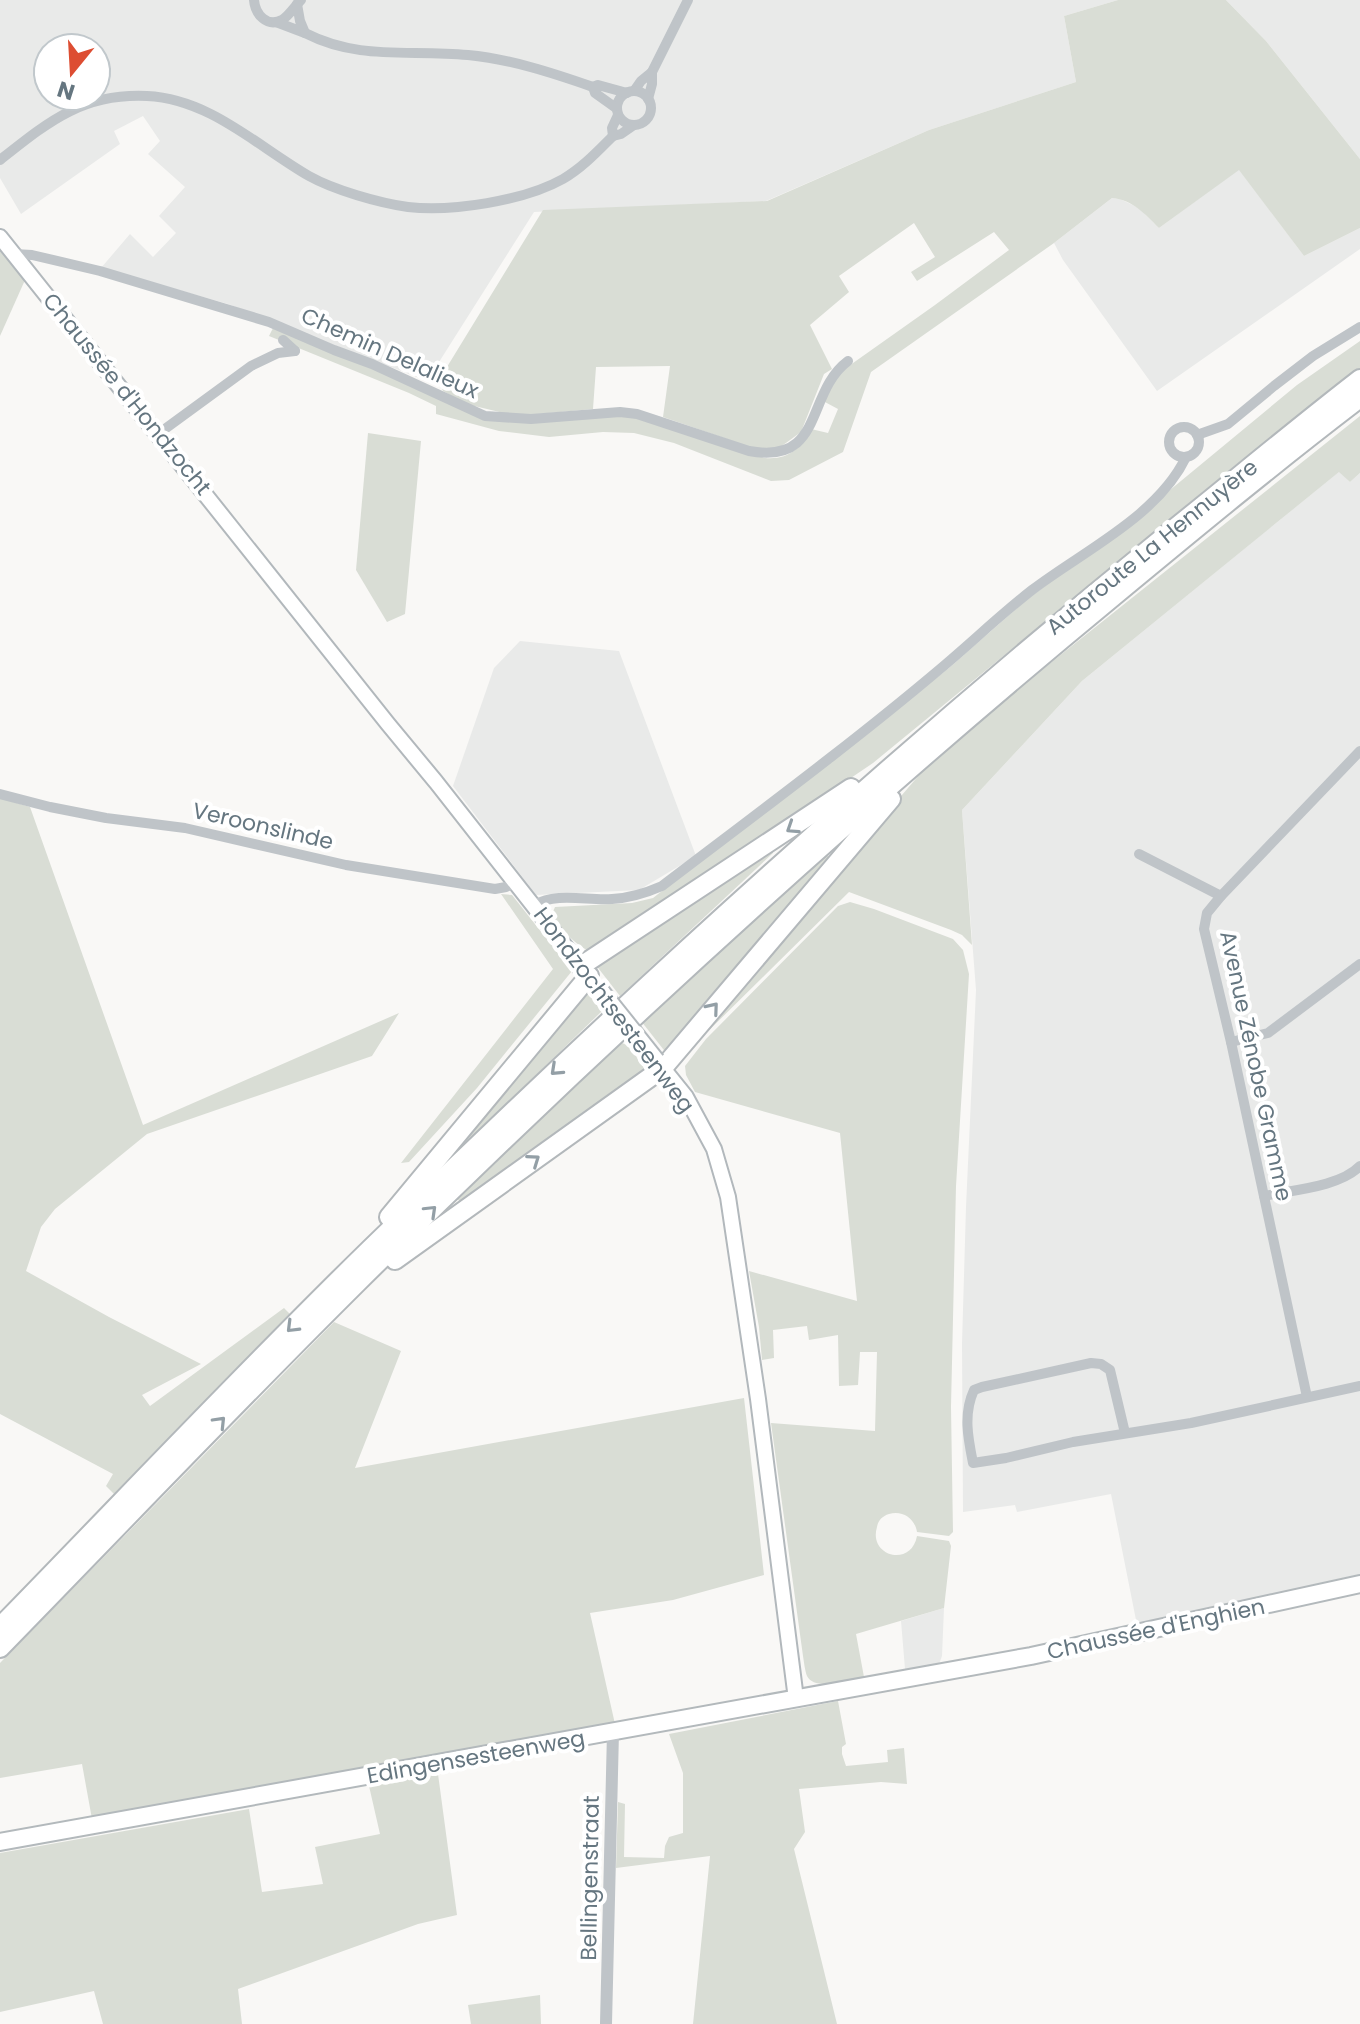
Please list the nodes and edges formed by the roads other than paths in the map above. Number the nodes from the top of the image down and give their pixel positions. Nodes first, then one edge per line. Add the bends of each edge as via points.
1 (254, 0) edge
2 (688, 0) edge
3 (299, 2) edge
4 (276, 22) junction
5 (305, 33) junction
6 (652, 72) junction
7 (593, 87) junction
8 (630, 92) junction
9 (648, 99) junction
10 (617, 112) junction
11 (634, 125) junction
12 (613, 136) junction
13 (0, 160) edge
14 (0, 237) edge
15 (14, 254) junction
16 (1360, 327) edge
17 (283, 340) dead end
18 (848, 361) dead end
19 (1360, 379) edge
20 (1360, 398) edge
21 (158, 434) junction
22 (1197, 435) junction
23 (1186, 457) junction
24 (252, 553) joint
25 (966, 720) junction
26 (947, 726) junction
27 (1360, 751) edge
28 (0, 794) edge
29 (1139, 854) dead end
30 (516, 882) junction
31 (1221, 896) junction
32 (535, 905) junction
33 (1360, 964) edge
34 (589, 976) junction
35 (1231, 1042) junction
36 (660, 1064) junction
37 (1360, 1166) edge
38 (1264, 1196) junction
39 (367, 1252) junction
40 (355, 1285) junction
41 (1360, 1386) edge
42 (1307, 1397) junction
43 (1125, 1433) junction
44 (1360, 1584) edge
45 (0, 1627) edge
46 (0, 1648) edge
47 (951, 1671) joint
48 (796, 1699) junction
49 (613, 1732) junction
50 (0, 1842) edge
51 (606, 2024) edge

1 - 4 street via 258,14
2 - 6 street
3 - 4 street
3 - 5 street
4 - 5 street
5 - 7 street via 363,52 500,60
6 - 8 street
6 - 9 street
7 - 8 street
7 - 10 street
8 - 9 street
8 - 10 street via 619,99
9 - 11 street via 649,116
10 - 11 street
10 - 12 street
11 - 12 street
12 - 13 street via 559,182 461,207 408,207 362,197 312,178 201,108 161,98 125,96 80,106 46,124
14 - 15 main road, Chaussée d'Hondzocht
15 - 18 street, Chemin Delalieux via 100,271 269,322 485,416 531,419 620,412 761,453 779,453 805,435 831,379
15 - 21 main road, Chaussée d'Hondzocht
16 - 22 street via 1313,356 1228,424
17 - 21 street via 295,351 251,366
19 - 26 highway, Autoroute La Hennuyère via 1052,628
20 - 25 highway, Autoroute La Hennuyère
21 - 24 main road, Chaussée d'Hondzocht
22 - 23 street via 1198,447
22 - 23 street via 1181,427 1170,435 1173,452
23 - 32 street via 1164,491 1134,517 1032,590 930,678 662,886 641,895
24 - 30 main road, Hondzochtsesteenweg
25 - 26 highway, Autoroute La Hennuyère
36 -> 25 highway
26 -> 34 highway via 818,811
26 -> 39 highway via 770,873
40 -> 26 highway
27 - 31 street, Avenue Zénobe Gramme
28 - 30 street, Veroonslinde via 346,865 495,889
29 - 31 street
30 - 32 main road, Hondzochtsesteenweg
31 - 35 street, Avenue Zénobe Gramme via 1207,913 1204,929
32 - 34 main road, Hondzochtsesteenweg
33 - 35 street via 1268,1033
34 - 36 main road, Hondzochtsesteenweg, bridge
34 - 39 highway via 382,1225
35 - 38 street, Avenue Zénobe Gramme
40 -> 36 highway
36 - 48 main road, Hondzochtsesteenweg via 686,1097 714,1149 728,1197
37 - 38 street via 1341,1178
38 - 42 street, Avenue Zénobe Gramme
39 -> 45 highway
46 -> 40 highway
41 - 42 street
42 - 43 street
43 - 43 street via 1110,1370 1101,1364 982,1387 974,1390 967,1405 973,1463
44 - 47 main road, Chaussée d'Enghien
47 - 48 main road, Edingensesteenweg
48 - 49 main road, Edingensesteenweg
49 - 50 main road, Edingensesteenweg
49 - 51 street, Bellingenstraat

